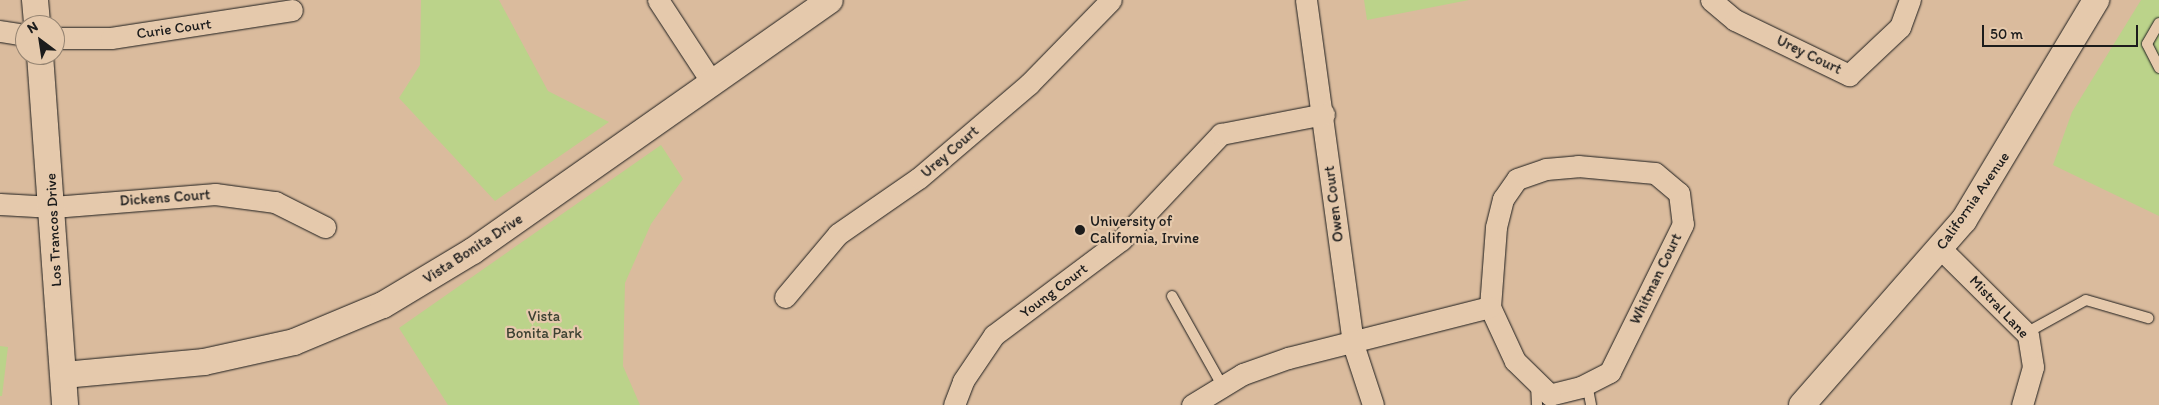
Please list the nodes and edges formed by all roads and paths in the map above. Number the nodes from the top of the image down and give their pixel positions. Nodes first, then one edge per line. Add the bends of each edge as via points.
1 (35, 0) edge
2 (658, 0) edge
3 (830, 0) edge
4 (1111, 0) edge
5 (1306, 0) edge
6 (1711, 0) edge
7 (1910, 0) edge
8 (2096, 0) edge
9 (292, 10) dead end
10 (36, 15) edge
11 (2159, 23) edge
12 (0, 31) edge
13 (15, 33) edge
14 (65, 38) edge
15 (41, 65) edge
16 (2159, 68) edge
17 (713, 84) junction
18 (1324, 114) junction
19 (0, 204) edge
20 (53, 207) junction
21 (325, 227) dead end
22 (1940, 249) junction
23 (1172, 296) dead end
24 (785, 297) dead end
25 (1490, 306) junction
26 (2148, 318) dead end
27 (2026, 333) junction
28 (1353, 344) junction
29 (64, 375) junction
30 (1536, 382) junction
31 (1587, 384) junction
32 (1222, 385) junction
33 (65, 405) edge
34 (954, 405) edge
35 (1192, 405) edge
36 (1373, 405) edge
37 (1537, 405) edge
38 (1591, 405) edge
39 (1802, 405) edge
40 (2022, 405) edge

1 - 10 street
2 - 17 street
3 - 17 street, Vista Bonita Drive
4 - 24 street, Urey Court via 1029,84 934,166 838,234
5 - 18 street, Owen Court
6 - 7 street, Urey Court via 1735,20 1849,75 1900,27
8 - 22 street, California Avenue via 2003,160
9 - 14 street, Curie Court via 111,38
11 - 16 lane via 2147,44
12 - 13 street
15 - 20 street, Los Trancos Drive
17 - 29 street, Vista Bonita Drive via 473,251 383,305 294,342 204,362
18 - 28 street, Owen Court
18 - 34 street, Young Court via 1221,134 1121,240 994,335 963,381
19 - 20 street, Dickens Court
20 - 21 street, Dickens Court via 215,194 275,202
20 - 29 street, Los Trancos Drive
22 - 27 street, Mistral Lane
22 - 39 street, California Avenue
23 - 32 lane
25 - 28 street
25 - 30 street, Whitman Court via 1515,361
25 - 31 street, Whitman Court via 1496,226 1503,199 1517,179 1546,168 1578,166 1655,173 1679,193 1683,224 1610,372
26 - 27 lane via 2086,300
27 - 40 street, Mistral Lane via 2034,350
28 - 32 street via 1288,358
28 - 36 street, Owen Court
29 - 33 street, Los Trancos Drive
30 - 31 street, Whitman Court via 1550,395
30 - 37 lane
31 - 38 lane
32 - 35 street

